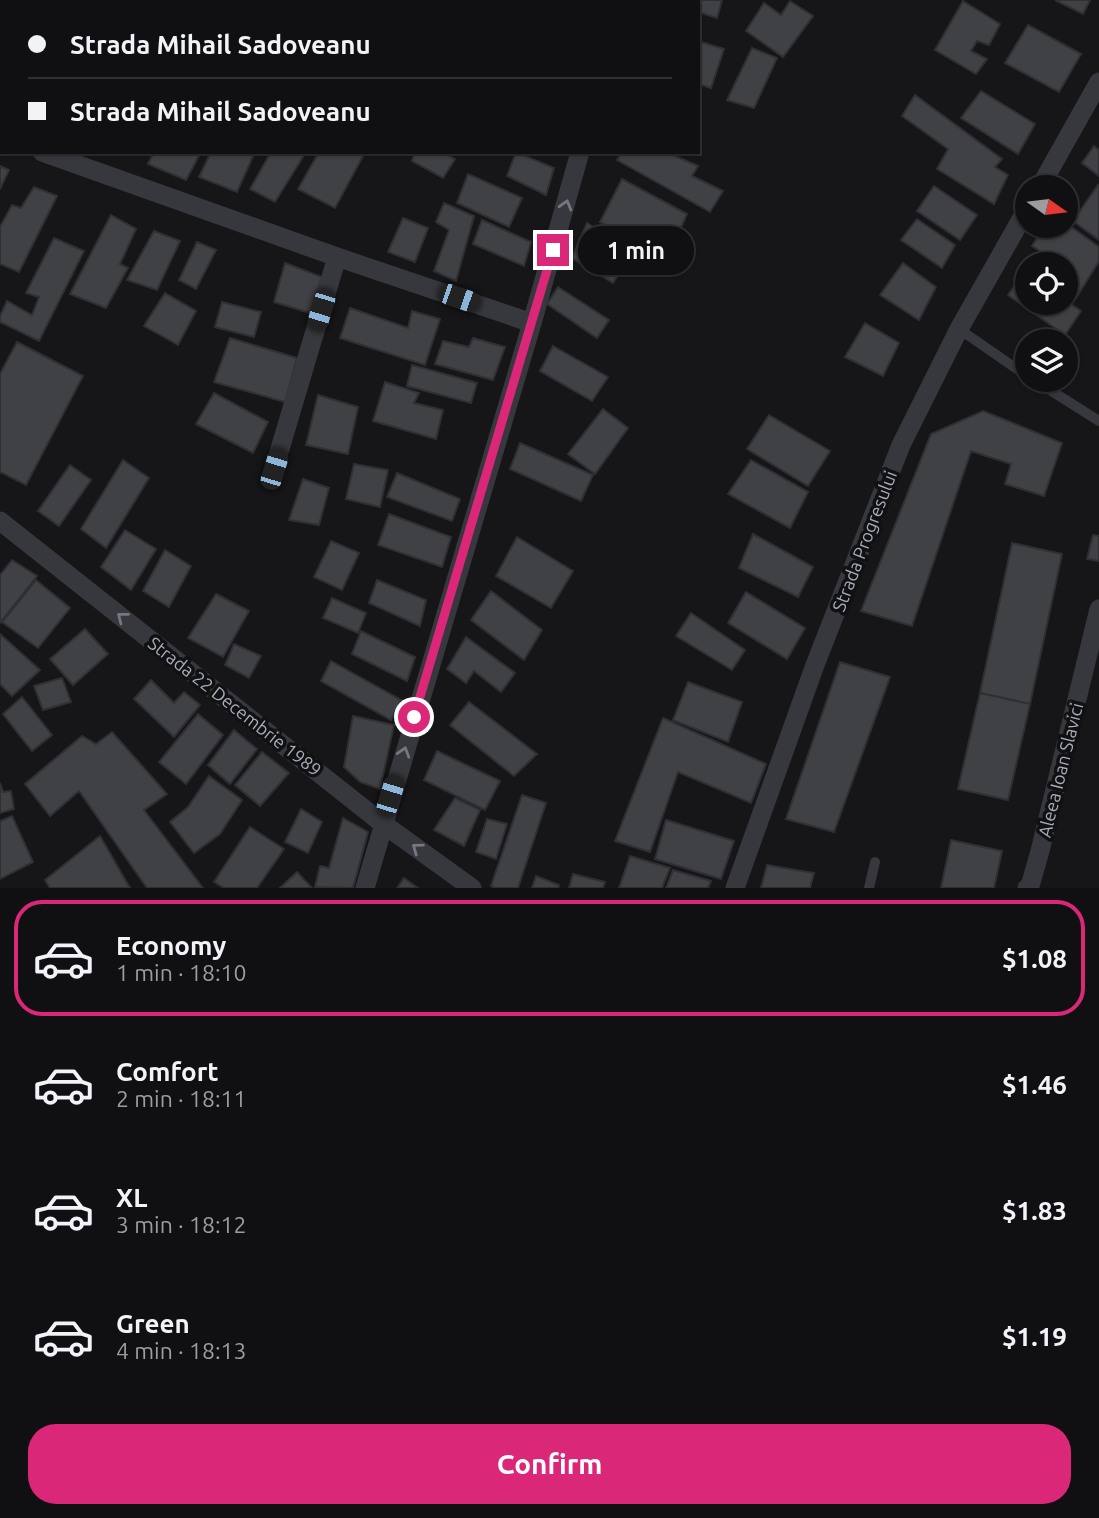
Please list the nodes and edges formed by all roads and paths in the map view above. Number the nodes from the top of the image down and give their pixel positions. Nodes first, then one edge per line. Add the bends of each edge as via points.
1 (1099, 82) edge
2 (48, 154) edge
3 (579, 154) edge
4 (1047, 175) edge
5 (1015, 230) edge
6 (337, 257) junction
7 (532, 323) junction
8 (959, 329) junction
9 (1015, 368) edge
10 (1053, 392) edge
11 (1099, 421) edge
12 (274, 469) dead end
13 (0, 521) edge
14 (1099, 609) edge
15 (382, 823) junction
16 (875, 862) dead end
17 (365, 888) edge
18 (472, 888) edge
19 (735, 888) edge
20 (869, 888) edge
21 (1027, 888) edge

1 - 4 street
2 - 6 street
7 -> 3 street
5 - 8 street, Strada Progresului
6 - 7 street
6 - 12 street
15 -> 7 street
8 - 9 lane
8 - 19 street, Strada Progresului via 901,445
10 - 11 lane
15 -> 13 street, Strada 22 Decembrie 1989
14 - 21 street, Aleea Ioan Slavici
15 - 17 street
18 -> 15 street, Strada 22 Decembrie 1989
16 - 20 lane

